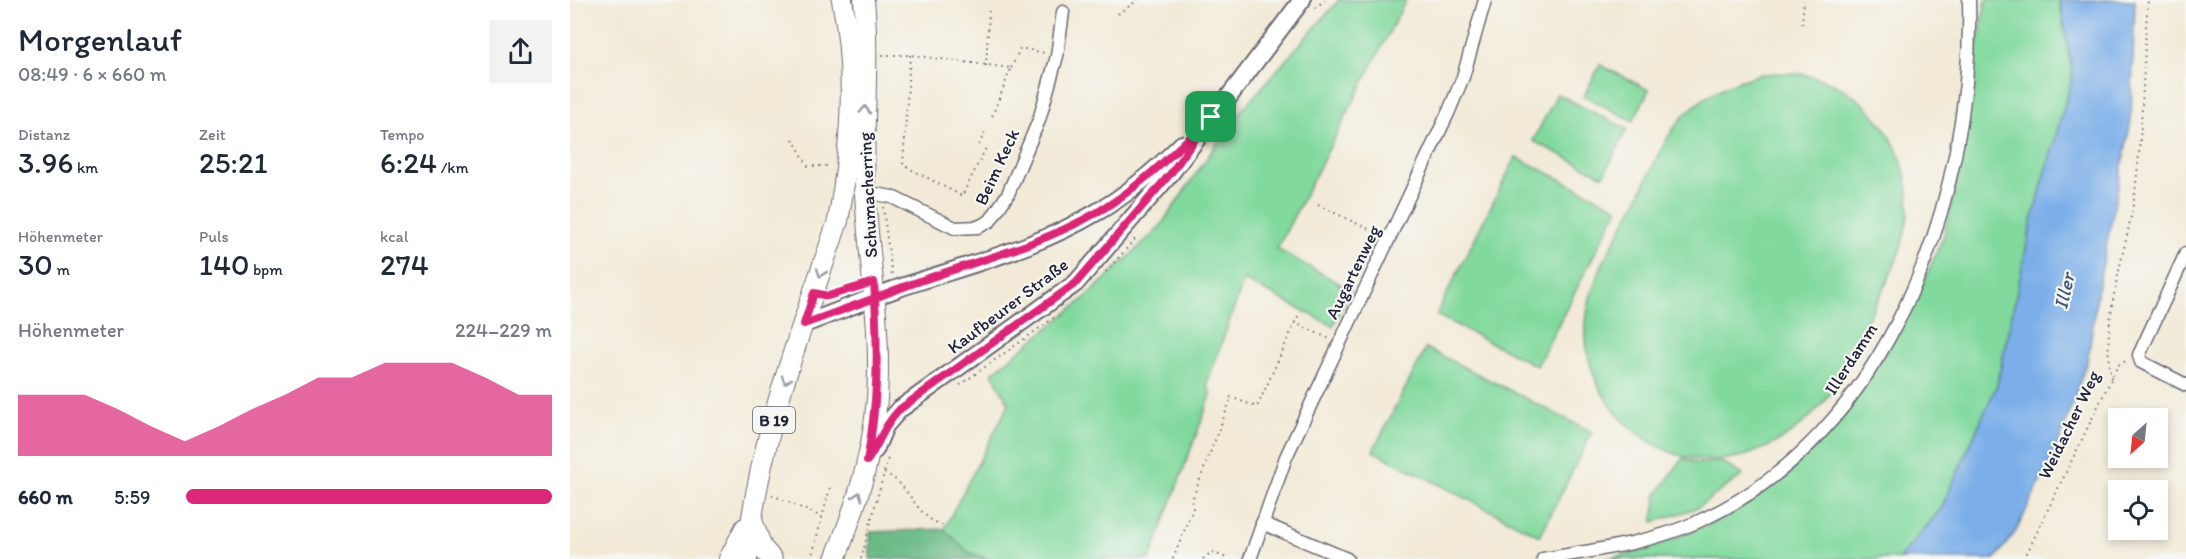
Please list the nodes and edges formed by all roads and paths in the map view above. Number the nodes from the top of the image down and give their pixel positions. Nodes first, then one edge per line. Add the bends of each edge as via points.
1 (842, 0) edge
2 (864, 0) edge
3 (1138, 0) edge
4 (1325, 0) edge
5 (1485, 0) edge
6 (1804, 0) edge
7 (1969, 0) edge
8 (2148, 0) edge
9 (1305, 7) edge
10 (989, 12) dead end
11 (1063, 12) dead end
12 (1118, 14) dead end
13 (1802, 24) dead end
14 (876, 54) dead end
15 (910, 55) junction
16 (1057, 56) junction
17 (986, 66) junction
18 (1011, 69) junction
19 (1211, 117) junction
20 (991, 119) dead end
21 (986, 131) dead end
22 (793, 139) dead end
23 (979, 145) dead end
24 (986, 148) dead end
25 (837, 166) dead end
26 (844, 187) junction
27 (865, 192) junction
28 (1318, 205) dead end
29 (1390, 239) junction
30 (2186, 253) edge
31 (880, 285) junction
32 (814, 293) junction
33 (1299, 315) dead end
34 (1295, 323) junction
35 (804, 324) junction
36 (1338, 344) junction
37 (2139, 355) junction
38 (2111, 378) junction
39 (2186, 386) edge
40 (1230, 397) dead end
41 (1230, 401) dead end
42 (867, 464) junction
43 (831, 484) dead end
44 (757, 488) junction
45 (822, 517) junction
46 (751, 518) junction
47 (1262, 523) junction
48 (942, 525) dead end
49 (847, 530) junction
50 (729, 559) edge
51 (747, 559) edge
52 (772, 559) edge
53 (811, 559) edge
54 (826, 559) edge
55 (835, 559) edge
56 (850, 559) edge
57 (1173, 559) edge
58 (1203, 559) edge
59 (1230, 559) edge
60 (1250, 559) edge
61 (1347, 559) edge
62 (1543, 559) edge
63 (2024, 559) edge

1 - 26 main road, Schumacherring via 849,58 849,137
27 -> 2 main road, Schumacherring via 868,55
3 - 12 path
4 - 9 path
5 - 29 street, Augartenweg via 1463,77
6 - 13 path
7 - 62 street, Illerdamm via 1969,66 1961,135 1931,248 1901,315 1856,391 1811,444 1749,493 1698,522 1640,542
8 - 38 path via 2136,184 2109,330 2107,355
9 - 19 street, Kaufbeurer Straße
10 - 17 path
11 - 16 street, Beim Keck
14 - 15 path
15 - 17 path
15 - 24 path via 903,165 962,196
16 - 18 path via 1020,48
16 - 27 street, Beim Keck via 1035,129 1008,194 990,221 978,227 956,228 892,197
17 - 18 path
18 - 20 path
19 - 31 street, Kaufbeurer Straße via 1131,190 1096,213 1014,251
19 - 42 street, Kaufbeurer Straße via 1171,173 1076,283 900,409 885,426
21 - 23 path
22 - 25 path via 808,166
26 - 27 street, Beim Keck
26 -> 32 main road, Schumacherring via 838,221
27 - 31 main road, Schumacherring
28 - 29 path
29 - 36 street, Augartenweg
30 - 37 street
31 - 32 path via 828,296
31 - 35 street, Kaufbeurer Straße
31 - 42 main road, Schumacherring via 876,416
32 - 35 main road, Schumacherring
33 - 34 path
34 - 36 path
34 - 40 path via 1257,407
35 -> 44 main road, Schumacherring / B 19
36 - 47 street, Augartenweg via 1286,457
37 - 38 path, Weidacher Weg via 2118,365
37 - 39 street via 2141,362
38 - 63 path, Weidacher Weg
41 - 57 path
42 - 48 path via 894,476 925,515
49 -> 42 main road, Schumacherring
43 - 45 path
44 - 45 path
44 - 46 main road, Schumacherring / B 19
45 - 53 path
46 - 50 main road
46 - 51 main road, B 19
46 - 52 main road via 762,548
47 - 60 street, Augartenweg
47 - 61 street
49 - 54 main road
49 - 55 main road
49 - 56 main road
58 - 59 path via 1212,552

